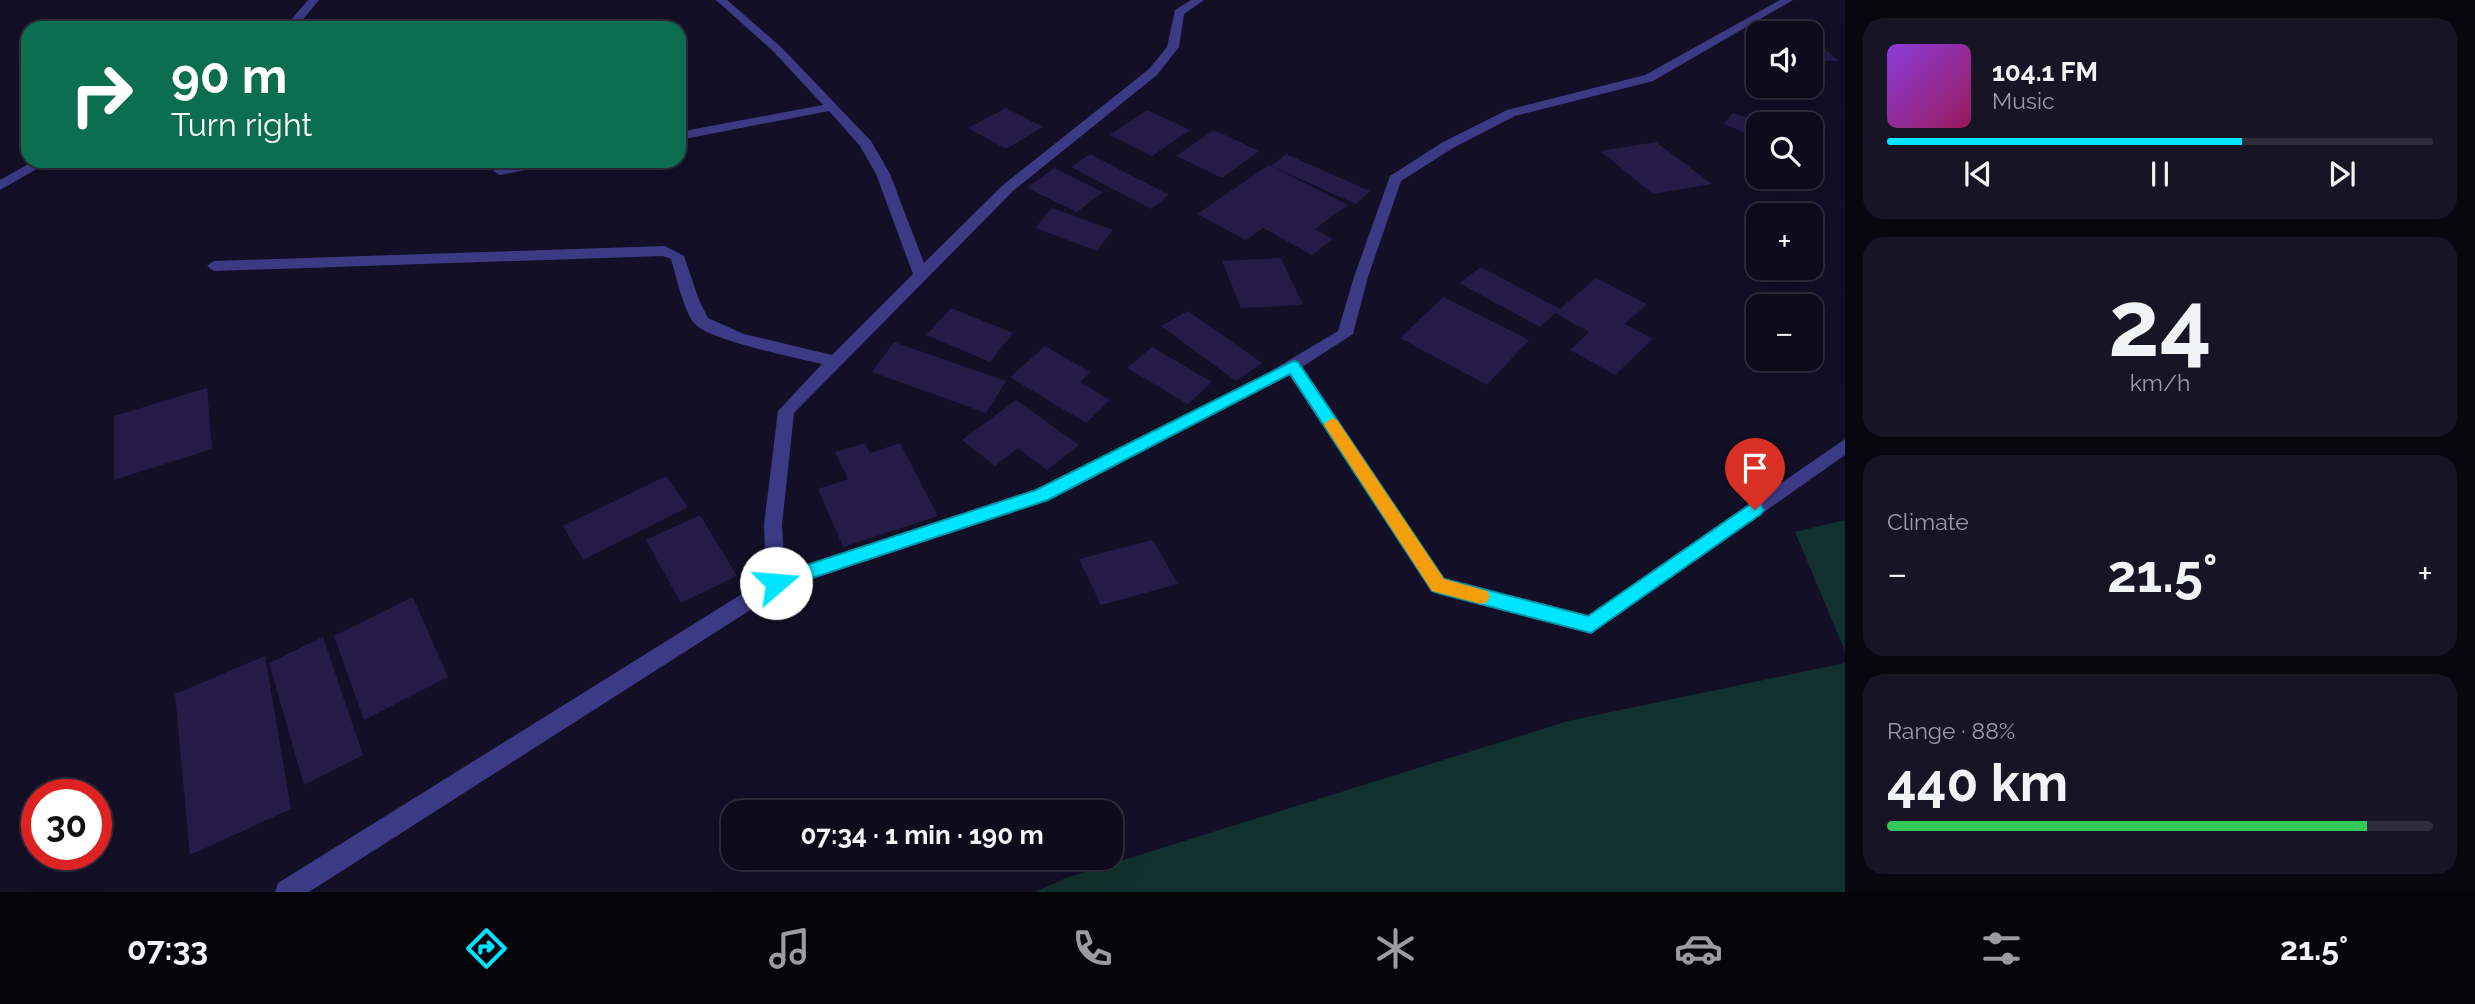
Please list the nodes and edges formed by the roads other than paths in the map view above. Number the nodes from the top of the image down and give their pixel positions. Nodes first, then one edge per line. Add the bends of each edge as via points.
1 (314, 0) edge
2 (721, 0) edge
3 (1199, 0) edge
4 (1788, 0) edge
5 (296, 21) edge
6 (832, 107) junction
7 (686, 135) edge
8 (32, 168) edge
9 (514, 168) edge
10 (499, 171) dead end
11 (0, 186) edge
12 (214, 266) dead end
13 (922, 277) junction
14 (835, 362) junction
15 (1293, 366) junction
16 (1845, 446) edge
17 (776, 583) junction
18 (287, 892) edge

1 - 5 street
2 - 6 street
3 - 13 street via 1179,12 1173,47 1153,72 1008,188
4 - 15 street via 1649,78 1511,113 1395,179 1345,334
6 - 7 street
6 - 13 street via 866,144 883,174
8 - 11 street
9 - 10 street
12 - 14 street via 665,251 677,256 702,322 740,338
13 - 14 street
14 - 17 street via 786,411 773,525
15 - 16 street via 1438,585 1591,625
15 - 17 street via 1042,495
17 - 18 street

